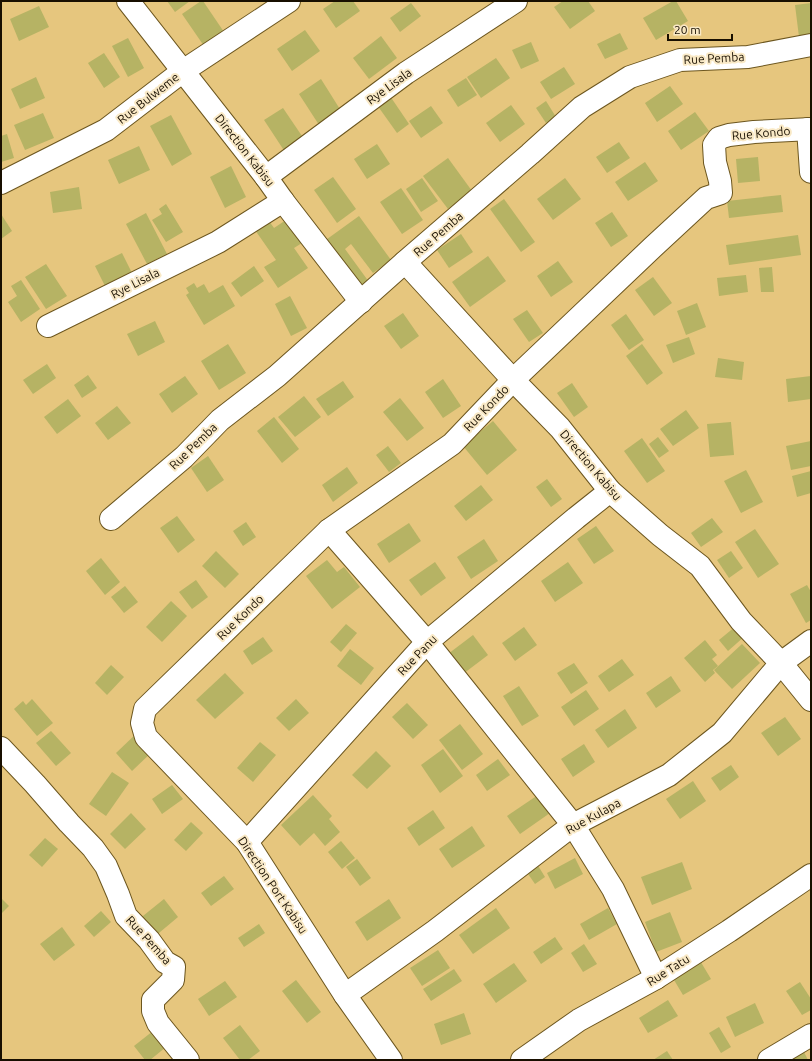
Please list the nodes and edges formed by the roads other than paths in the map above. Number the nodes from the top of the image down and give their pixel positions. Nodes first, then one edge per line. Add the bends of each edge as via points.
1 (128, 1) edge
2 (289, 1) edge
3 (516, 1) edge
4 (811, 45) edge
5 (183, 71) junction
6 (809, 129) edge
7 (811, 172) edge
8 (266, 177) junction
9 (1, 183) edge
10 (283, 201) junction
11 (405, 262) junction
12 (361, 302) junction
13 (48, 326) dead end
14 (514, 380) junction
15 (610, 491) junction
16 (111, 519) dead end
17 (329, 530) junction
18 (811, 641) edge
19 (427, 642) junction
20 (781, 663) junction
21 (811, 700) edge
22 (142, 723) joint
23 (1, 748) edge
24 (573, 825) junction
25 (247, 842) junction
26 (811, 875) edge
27 (656, 978) junction
28 (345, 995) junction
29 (811, 1036) edge
30 (188, 1060) edge
31 (391, 1060) edge
32 (522, 1060) edge
33 (769, 1060) edge

1 - 5 street, Direction Kabisu
2 - 5 street, Rue Bulweme
3 - 8 street, Rye Lisala via 406,73
4 - 11 street, Rue Pemba via 748,57 680,60 630,77 582,107
5 - 8 street, Direction Kabisu
5 - 9 street, Rue Bulweme via 106,130
6 - 7 street
6 - 14 street, Rue Kondo via 748,133 719,138 714,145 721,193 706,198
8 - 10 street, Direction Kabisu
10 - 12 street, Direction Kabisu
10 - 13 street, Rye Lisala via 218,242
11 - 12 street, Rue Pemba
11 - 14 street, Direction Kabisu
12 - 16 street, Rue Pemba via 277,376 220,420 184,457
14 - 15 street, Direction Kabisu via 560,428
14 - 17 street, Rue Kondo via 452,444
15 - 19 street, Rue Panu
15 - 20 street, Direction Kabisu via 700,566 741,621
17 - 19 street
17 - 22 street, Rue Kondo via 145,709
18 - 20 street, Rue Kulapa
19 - 24 street
19 - 25 street, Rue Panu
20 - 21 street, Direction Kabisu
20 - 24 street, Rue Kulapa via 722,733 669,775
22 - 25 street, Direction Port Kabisu via 146,737
23 - 30 street, Rue Pemba via 93,848 106,866 126,916 149,940 165,962 174,967 173,980 153,1000 153,1011 158,1023
24 - 27 street via 613,889
24 - 28 street, Rue Kulapa via 435,931
25 - 28 street, Direction Port Kabisu
26 - 27 street, Rue Tatu
27 - 32 street, Rue Tatu via 579,1020
28 - 31 street, Direction Port Kabisu
29 - 33 street

